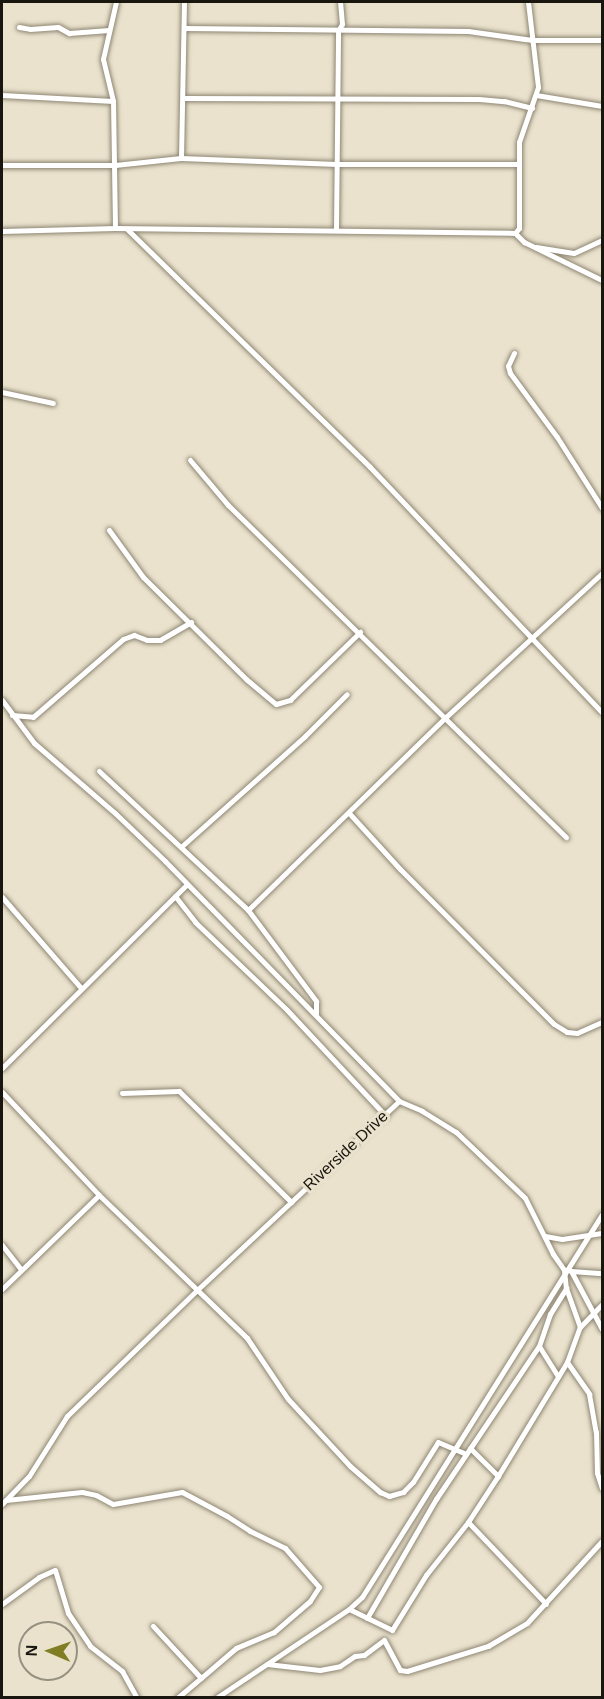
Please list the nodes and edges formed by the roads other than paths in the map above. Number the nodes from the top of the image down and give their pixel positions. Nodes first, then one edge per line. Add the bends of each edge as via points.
1 (116, 2) edge
2 (184, 2) edge
3 (340, 2) edge
4 (528, 2) edge
5 (19, 27) dead end
6 (184, 28) junction
7 (109, 30) junction
8 (338, 31) junction
9 (532, 40) junction
10 (603, 40) edge
11 (2, 95) edge
12 (536, 96) junction
13 (184, 98) junction
14 (337, 99) junction
15 (113, 101) junction
16 (603, 106) edge
17 (532, 108) junction
18 (181, 158) junction
19 (337, 164) junction
20 (518, 164) junction
21 (2, 165) edge
22 (115, 165) junction
23 (115, 228) junction
24 (127, 229) junction
25 (336, 229) junction
26 (2, 231) edge
27 (515, 233) junction
28 (603, 240) edge
29 (532, 246) junction
30 (603, 280) edge
31 (514, 353) dead end
32 (2, 393) edge
33 (53, 403) dead end
34 (190, 460) dead end
35 (603, 508) edge
36 (109, 530) dead end
37 (603, 573) edge
38 (191, 622) junction
39 (360, 632) junction
40 (533, 637) junction
41 (347, 694) dead end
42 (2, 700) edge
43 (603, 712) edge
44 (12, 714) junction
45 (446, 717) junction
46 (99, 771) dead end
47 (349, 813) junction
48 (566, 837) dead end
49 (182, 846) junction
50 (186, 885) junction
51 (175, 896) junction
52 (2, 897) edge
53 (248, 910) junction
54 (81, 988) junction
55 (316, 1013) junction
56 (603, 1022) edge
57 (2, 1068) edge
58 (2, 1092) edge
59 (122, 1093) dead end
60 (399, 1101) junction
61 (386, 1116) junction
62 (99, 1195) junction
63 (291, 1202) junction
64 (603, 1214) edge
65 (603, 1233) edge
66 (545, 1236) junction
67 (590, 1236) junction
68 (2, 1245) edge
69 (21, 1269) junction
70 (568, 1272) junction
71 (603, 1273) edge
72 (2, 1288) edge
73 (566, 1288) junction
74 (197, 1290) junction
75 (603, 1304) edge
76 (593, 1314) junction
77 (580, 1327) junction
78 (603, 1329) edge
79 (539, 1346) junction
80 (567, 1362) junction
81 (558, 1376) junction
82 (456, 1447) junction
83 (468, 1451) junction
84 (498, 1476) junction
85 (603, 1488) edge
86 (4, 1502) edge
87 (468, 1522) junction
88 (603, 1541) edge
89 (2, 1604) edge
90 (546, 1604) junction
91 (349, 1609) junction
92 (367, 1618) junction
93 (153, 1626) dead end
94 (267, 1664) junction
95 (201, 1678) junction
96 (137, 1698) edge
97 (177, 1698) edge
98 (216, 1698) edge

1 - 7 street
2 - 6 street
3 - 8 street via 342,24
4 - 9 street
5 - 7 street via 58,27 69,33
6 - 8 street
6 - 13 street
7 - 15 street via 103,59
8 - 9 street via 468,31
8 - 14 street
9 - 10 street
9 - 12 street via 538,74
11 - 15 street
12 - 16 street
12 - 17 street
13 - 14 street
13 - 18 street
14 - 17 street via 479,99
14 - 19 street
15 - 22 street
17 - 20 street via 520,135
18 - 19 street
18 - 22 street
19 - 20 street
19 - 25 street
20 - 27 street via 519,228
21 - 22 street
22 - 23 street
23 - 24 street
23 - 26 street
24 - 25 street
24 - 40 street via 370,467
25 - 27 street
27 - 29 street
28 - 29 street via 574,253
29 - 30 street
31 - 35 street via 508,366 510,373
32 - 33 street
34 - 39 street via 228,505
36 - 38 street via 143,577
37 - 40 street
38 - 39 street via 276,704 290,700
38 - 44 street via 160,640 134,635 123,639 33,717
39 - 45 street
40 - 43 street
40 - 45 street
41 - 49 street
42 - 44 street, Riverside Drive
44 - 50 street, Riverside Drive via 34,743 116,814
45 - 47 street
45 - 48 street
46 - 49 street
47 - 53 street
47 - 56 street via 554,1024 577,1033
49 - 53 street
50 - 51 street
50 - 55 street, Riverside Drive
51 - 54 street
51 - 61 street via 195,922 287,1010
52 - 54 street
53 - 55 street via 316,1000
54 - 57 street
55 - 60 street, Riverside Drive
58 - 62 street
59 - 63 street via 178,1091
60 - 61 street, Riverside Drive
60 - 66 street via 444,1123 467,1140 525,1198
61 - 63 street, Riverside Drive
62 - 69 street
62 - 74 street
63 - 74 street, Riverside Drive
64 - 67 street
65 - 67 street
66 - 67 street
66 - 70 street
67 - 70 street
68 - 69 street
69 - 72 street
70 - 71 street
70 - 73 street
70 - 76 street
70 - 82 street
73 - 77 street
73 - 79 street via 550,1314
74 - 82 street via 247,1338 288,1399 350,1466 380,1492 389,1496 403,1492 437,1443
74 - 86 street, Riverside Drive via 67,1416 29,1476
75 - 76 street
76 - 77 street
76 - 78 street
77 - 80 street
79 - 81 street
79 - 83 street
80 - 81 street
80 - 85 street via 589,1394 596,1432 597,1473
81 - 84 street
82 - 83 street
82 - 91 street via 366,1592
83 - 84 street
83 - 92 street
84 - 87 street
86 - 95 street via 82,1492 113,1504 182,1492 285,1548 319,1587 310,1601 274,1632 236,1648
87 - 90 street
87 - 92 street via 426,1575 392,1630
88 - 90 street
89 - 96 street via 55,1570 68,1613 90,1646 122,1671
90 - 94 street via 527,1623 498,1641 414,1670 400,1670 384,1640 340,1666 320,1670
91 - 92 street
91 - 94 street
93 - 95 street
94 - 98 street
95 - 97 street

